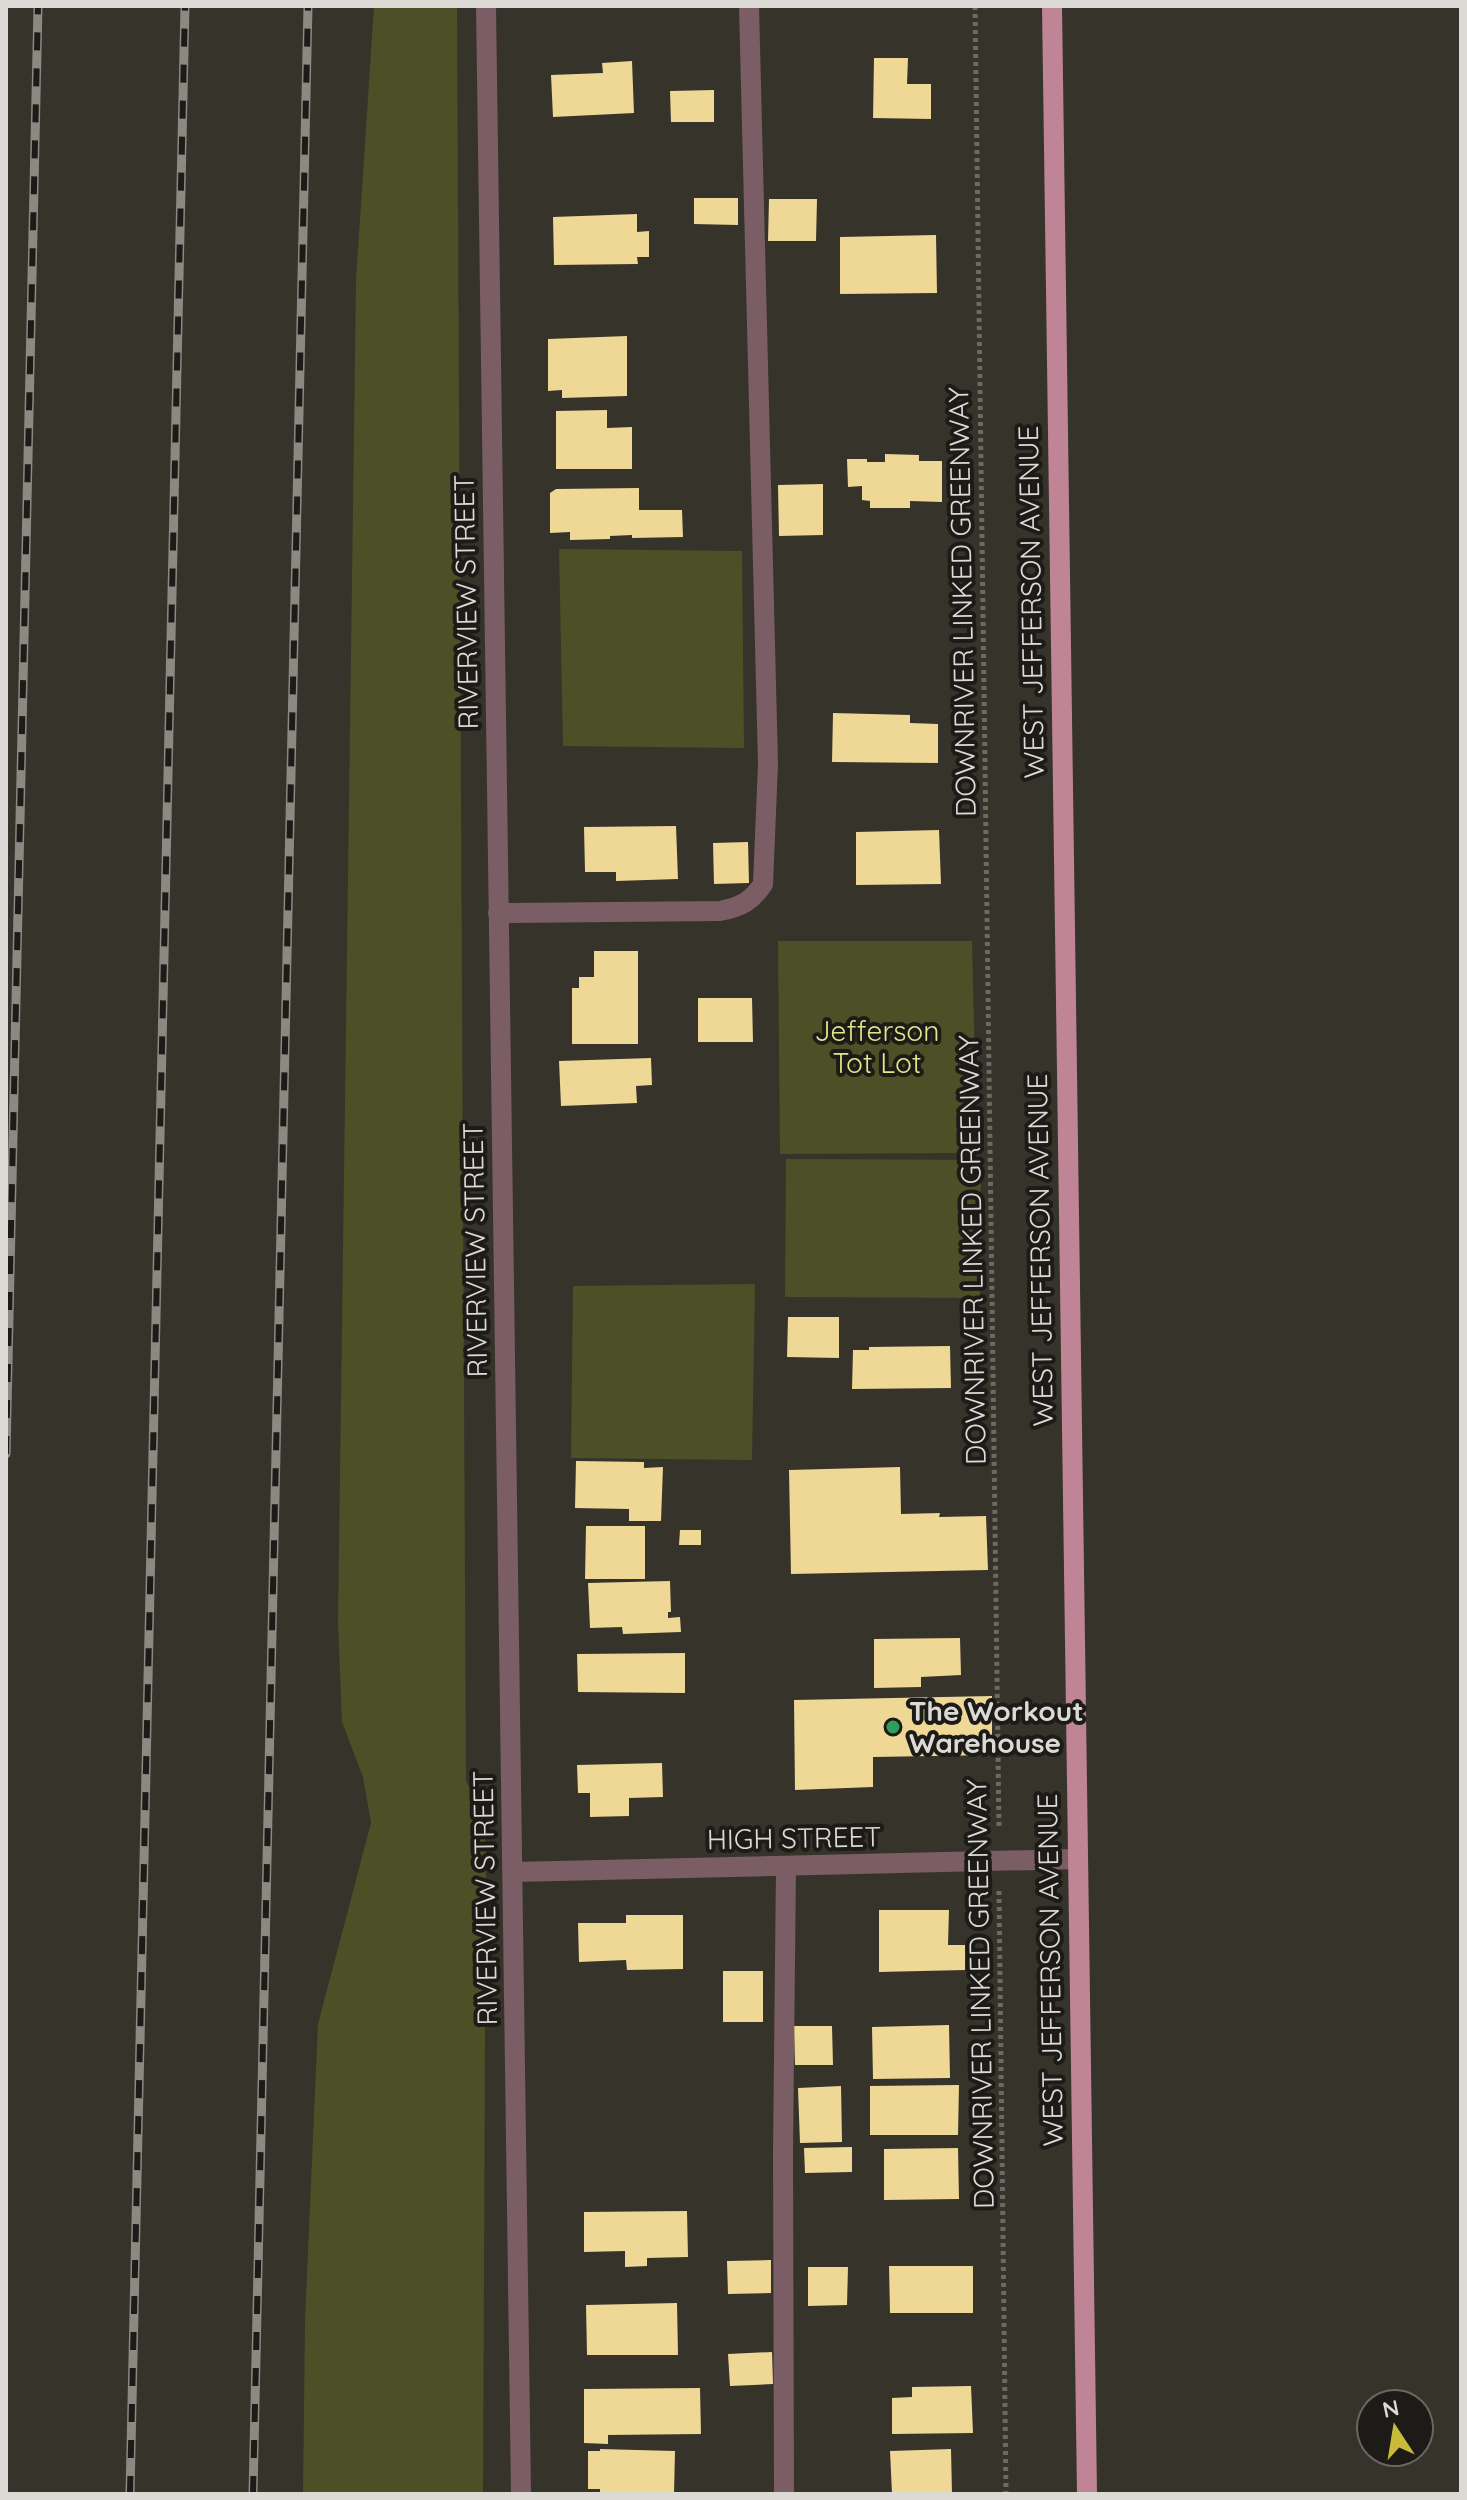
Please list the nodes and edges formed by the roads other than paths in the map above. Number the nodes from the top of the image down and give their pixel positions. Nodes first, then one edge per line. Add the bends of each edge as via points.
1 (486, 6) edge
2 (749, 6) edge
3 (1052, 6) edge
4 (498, 913) junction
5 (1077, 1859) junction
6 (786, 1866) junction
7 (513, 1872) junction
8 (521, 2494) edge
9 (784, 2494) edge
10 (1087, 2494) edge

1 - 4 street, RIVERVIEW STREET
2 - 4 street via 768,764 763,884 738,908 720,911
3 - 5 main road, WEST JEFFERSON AVENUE
4 - 7 street, RIVERVIEW STREET
5 - 6 street, HIGH STREET
5 - 10 main road, WEST JEFFERSON AVENUE
6 - 7 street, HIGH STREET
6 - 9 street
7 - 8 street, RIVERVIEW STREET

